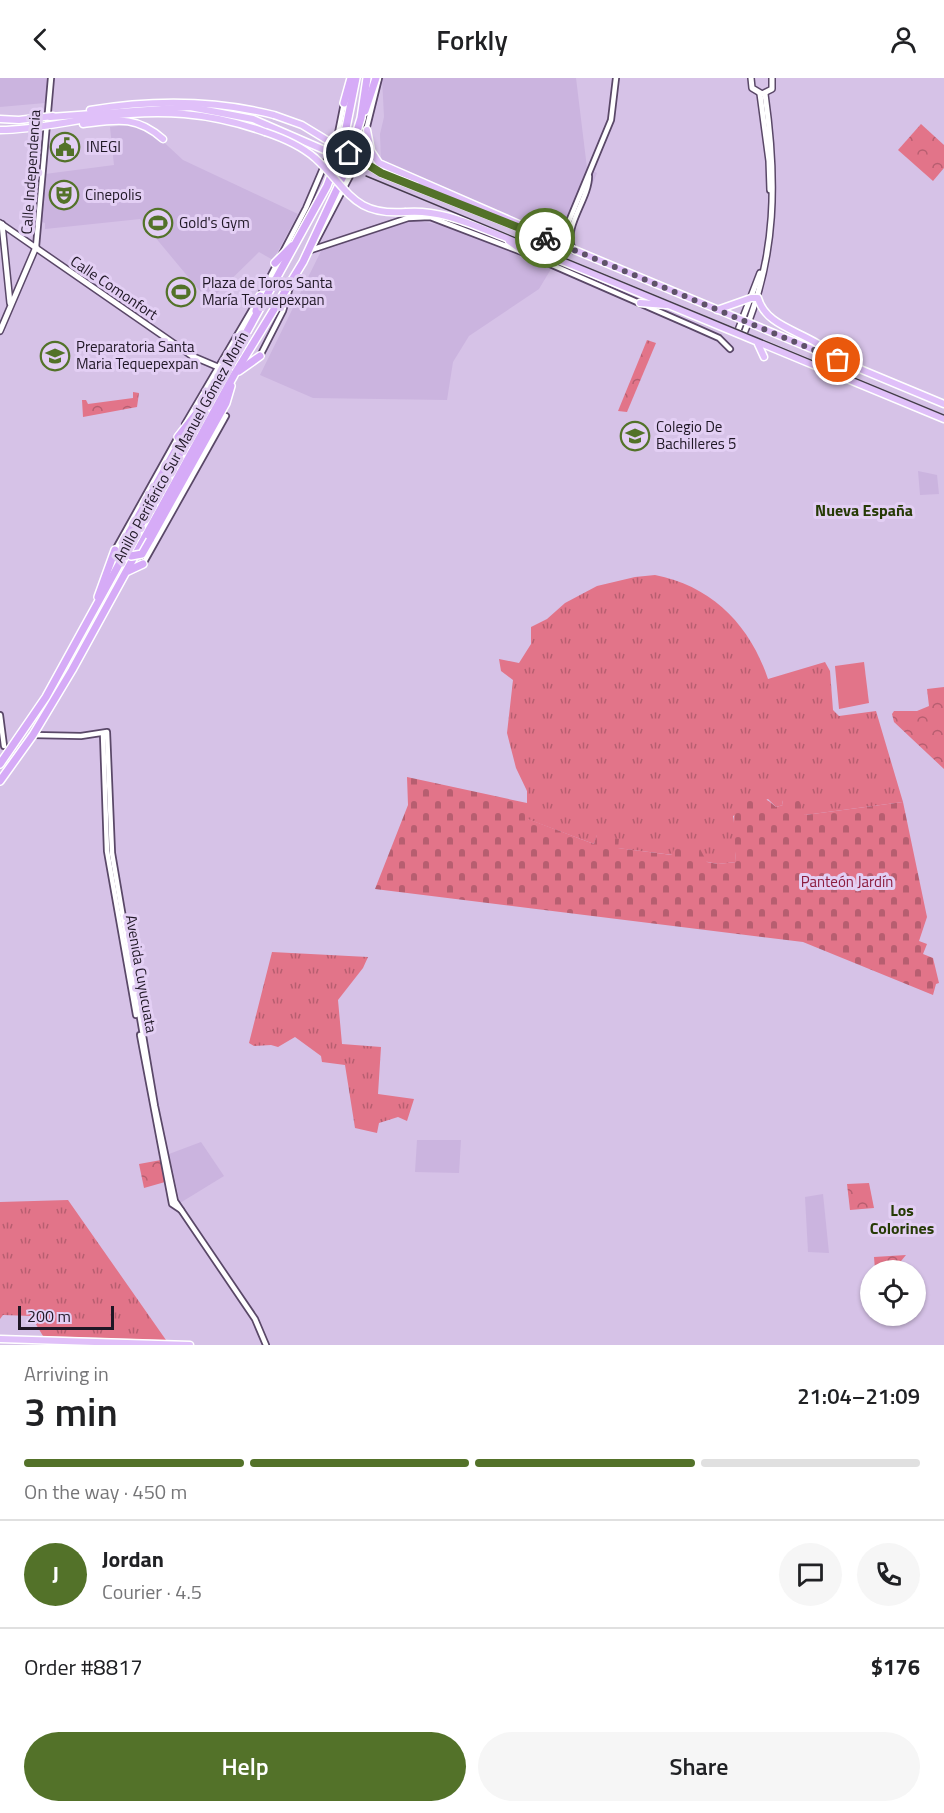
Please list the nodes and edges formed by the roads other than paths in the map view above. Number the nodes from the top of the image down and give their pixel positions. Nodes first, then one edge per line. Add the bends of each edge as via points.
1 (51, 78) edge
2 (352, 78) edge
3 (367, 78) edge
4 (378, 78) edge
5 (616, 78) edge
6 (751, 78) edge
7 (773, 78) edge
8 (762, 94) junction
9 (344, 103) joint
10 (361, 118) junction
11 (0, 119) edge
12 (48, 121) junction
13 (0, 130) edge
14 (367, 130) junction
15 (163, 139) dead end
16 (329, 152) junction
17 (589, 173) junction
18 (1, 223) edge
19 (504, 237) junction
20 (298, 240) junction
21 (552, 240) junction
22 (36, 248) junction
23 (311, 250) junction
24 (573, 250) junction
25 (527, 254) junction
26 (303, 262) junction
27 (275, 263) junction
28 (291, 283) junction
29 (260, 296) junction
30 (754, 298) junction
31 (640, 303) junction
32 (10, 305) junction
33 (673, 306) junction
34 (717, 311) junction
35 (745, 322) junction
36 (253, 323) junction
37 (0, 332) edge
38 (740, 335) junction
39 (758, 344) junction
40 (730, 349) dead end
41 (260, 356) joint
42 (764, 357) dead end
43 (836, 359) junction
44 (218, 367) junction
45 (233, 378) junction
46 (221, 381) junction
47 (225, 404) junction
48 (944, 404) edge
49 (207, 406) junction
50 (226, 416) joint
51 (944, 419) edge
52 (178, 437) junction
53 (204, 442) junction
54 (199, 463) junction
55 (115, 550) joint
56 (143, 564) joint
57 (128, 571) junction
58 (91, 616) junction
59 (0, 715) edge
60 (33, 735) junction
61 (4, 746) dead end
62 (0, 764) edge
63 (0, 781) edge
64 (0, 1339) edge
65 (190, 1345) edge
66 (266, 1345) edge

1 - 12 street, Calle Independencia
2 - 9 highway
2 - 20 highway, Anillo Periférico Sur Manuel Gómez Morín via 354,93 335,166
3 - 10 highway, Anillo Periférico Sur Manuel Gómez Morín
4 - 10 highway
4 - 14 street
5 - 17 street via 611,120
6 - 8 main road via 752,88
7 - 8 main road via 772,89
8 - 30 main road via 772,145 774,206
9 - 16 street via 338,133
10 - 26 highway, Anillo Periférico Sur Manuel Gómez Morín via 344,174
11 - 12 main road
12 - 13 main road
12 - 15 main road via 131,120 152,128
12 - 16 main road via 170,108 199,109 253,119
12 - 19 main road, bridge via 170,112 210,115 289,141 314,157 359,205 381,213 419,211 449,216
12 - 21 main road, bridge via 103,107 169,104 249,108 302,125 381,173
12 - 22 street, Calle Independencia
14 - 21 main road via 373,156 384,166
14 - 23 street via 353,175
16 - 27 street via 313,194
17 - 21 street via 565,231
17 - 24 street via 589,188 570,233
18 - 22 main road, Calle Comonfort
18 - 32 main road
19 - 25 main road
19 - 33 main road
20 - 27 highway
20 - 36 highway, Anillo Periférico Sur Manuel Gómez Morín
21 - 24 main road
22 - 32 main road, Calle Independencia
22 - 44 main road, Calle Comonfort via 192,356
23 - 25 street via 419,216 447,222
23 - 26 street
24 - 34 main road
25 - 31 street
26 - 28 highway, Anillo Periférico Sur Manuel Gómez Morín
27 - 29 street
28 - 41 street via 283,311
28 - 45 highway, Anillo Periférico Sur Manuel Gómez Morín
29 - 36 highway
29 - 44 street
30 - 34 main road
30 - 35 main road
30 - 43 main road via 769,319 817,341
31 - 33 main road
31 - 40 street via 719,338
32 - 37 main road, Calle Independencia
33 - 38 main road
34 - 35 main road
35 - 38 main road
35 - 43 main road
36 - 46 highway, Anillo Periférico Sur Manuel Gómez Morín
38 - 39 main road
39 - 42 main road
39 - 51 main road
41 - 45 highway
43 - 48 main road
44 - 52 street
45 - 47 highway
45 - 57 highway, Anillo Periférico Sur Manuel Gómez Morín
46 - 49 highway, Anillo Periférico Sur Manuel Gómez Morín
46 - 52 highway
47 - 50 highway
47 - 53 highway
49 - 53 highway, bridge via 175,451 129,533 123,546 131,556 142,554
49 - 58 highway, Anillo Periférico Sur Manuel Gómez Morín
50 - 54 street
52 - 55 street
53 - 54 highway
54 - 56 street
55 - 58 highway
56 - 57 highway
57 - 60 highway, Anillo Periférico Sur Manuel Gómez Morín
58 - 62 highway, Anillo Periférico Sur Manuel Gómez Morín via 46,697
59 - 61 street
60 - 63 highway, Anillo Periférico Sur Manuel Gómez Morín
60 - 66 street, Avenida Cuyucuata via 105,733 112,853 137,1014 175,1201 255,1318
64 - 65 main road

